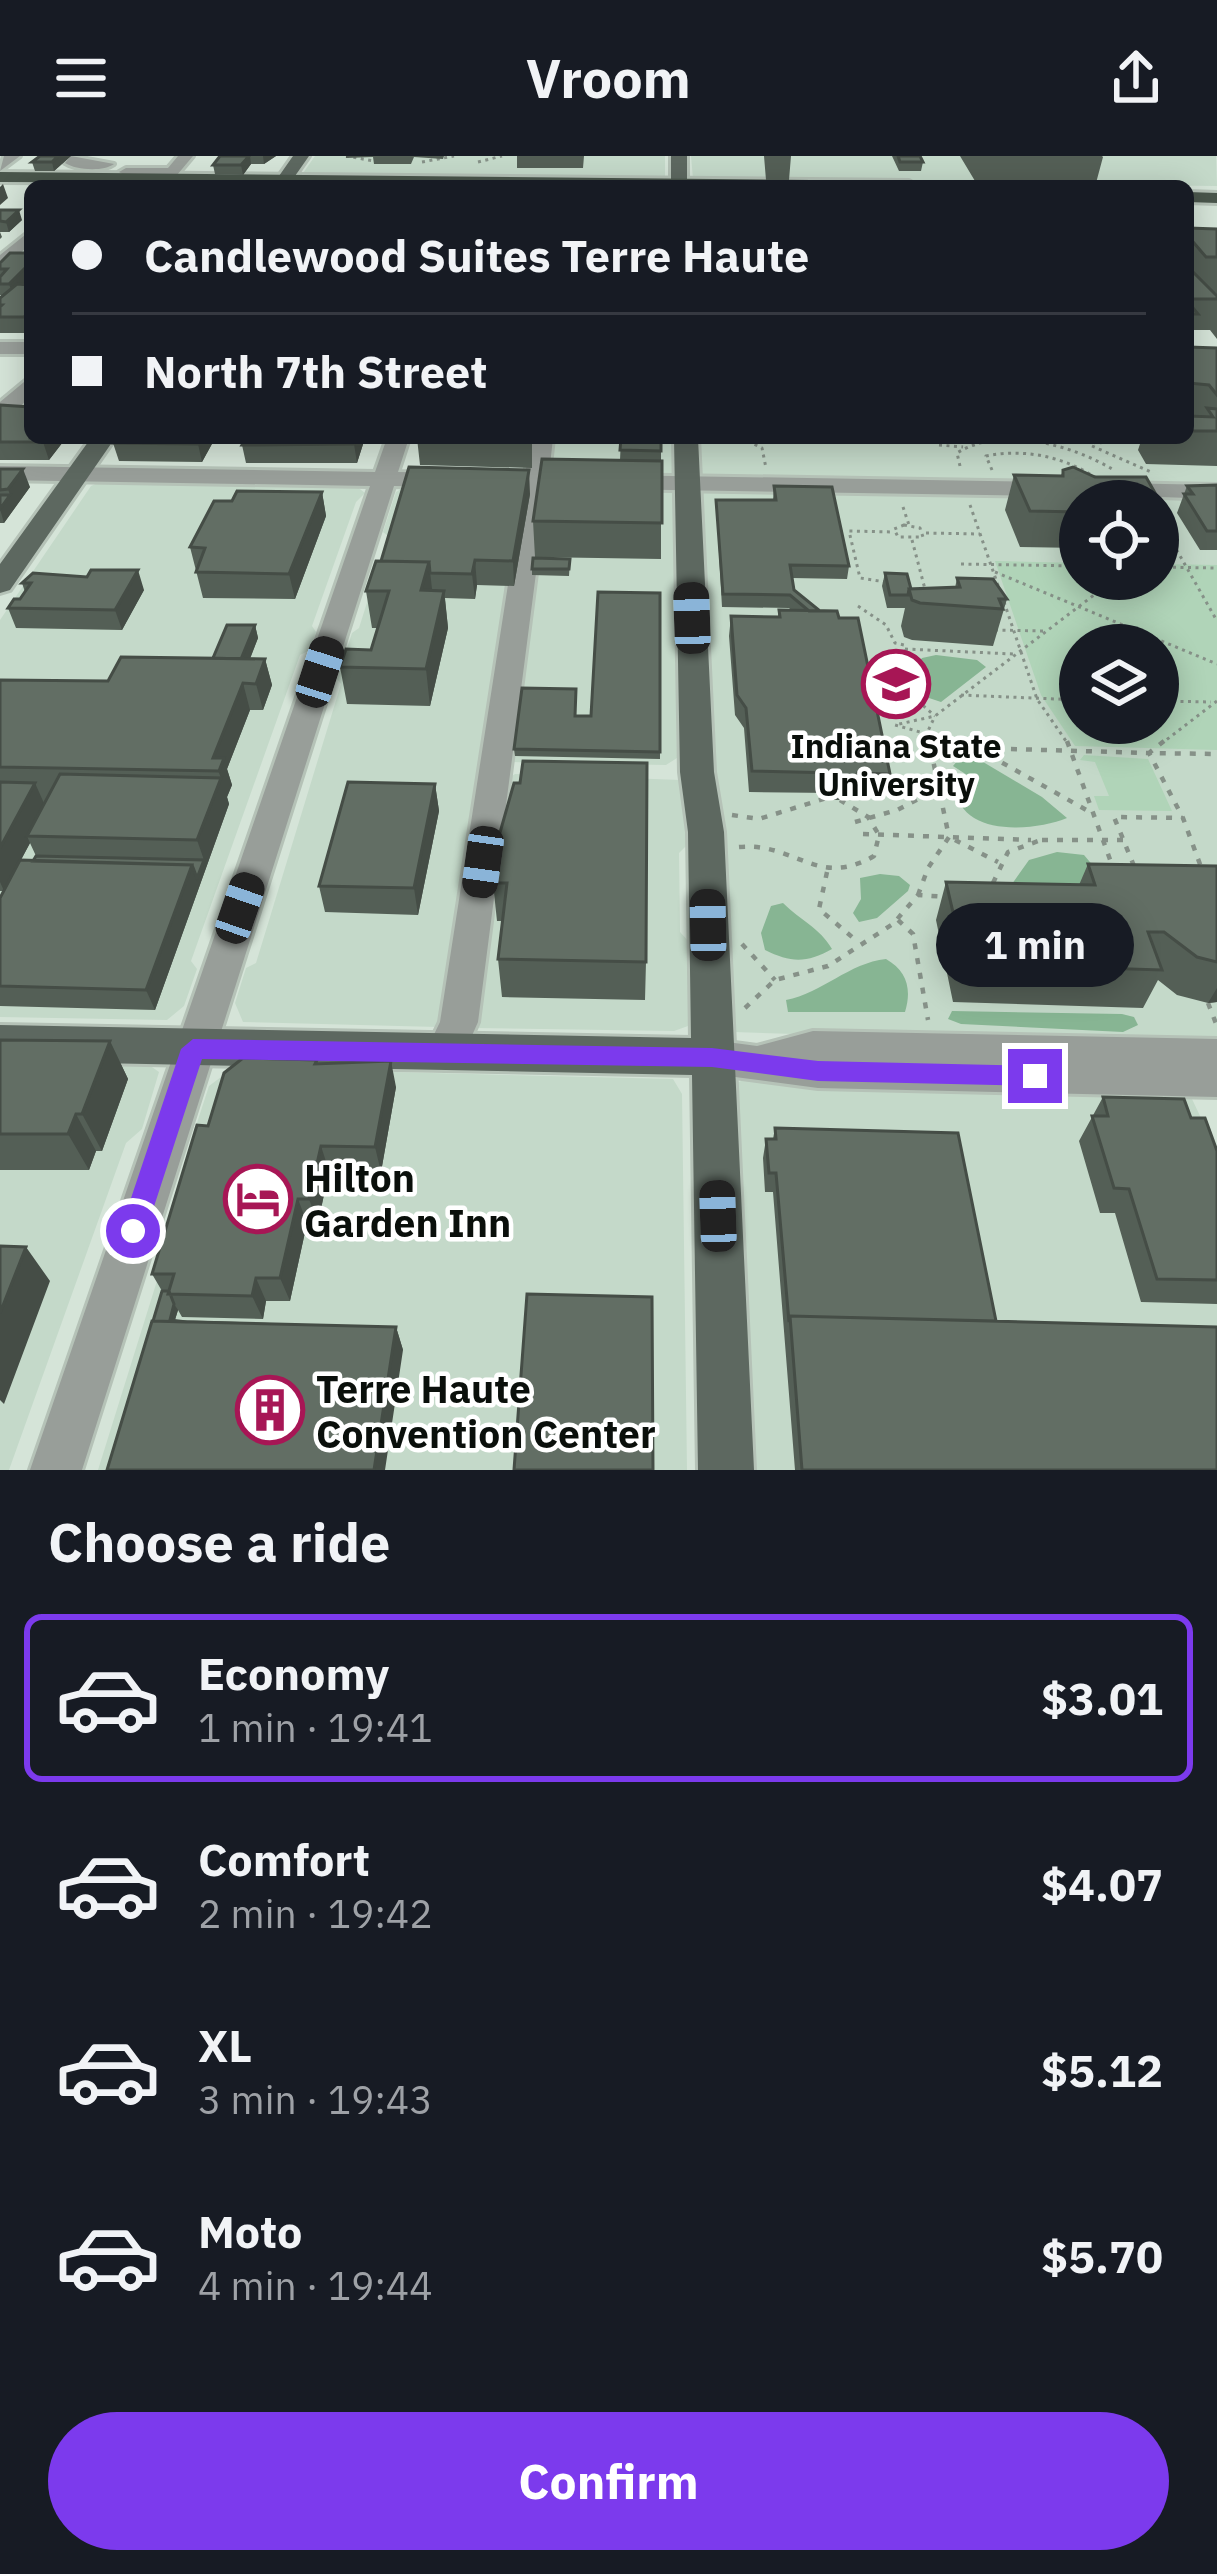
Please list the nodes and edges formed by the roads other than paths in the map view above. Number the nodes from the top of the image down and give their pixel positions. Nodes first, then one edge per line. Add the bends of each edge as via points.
1 (13, 156) edge
2 (48, 156) edge
3 (186, 156) edge
4 (111, 160) edge
5 (71, 164) edge
6 (0, 166) edge
7 (137, 166) edge
8 (176, 175) junction
9 (31, 176) edge
10 (93, 180) edge
11 (242, 180) edge
12 (0, 182) edge
13 (18, 388) edge
14 (0, 408) edge
15 (99, 444) edge
16 (396, 444) edge
17 (541, 444) edge
18 (686, 444) edge
19 (0, 473) edge
20 (78, 473) junction
21 (385, 479) junction
22 (537, 481) junction
23 (688, 483) junction
24 (1217, 492) edge
25 (0, 584) edge
26 (0, 1043) edge
27 (736, 1045) junction
28 (193, 1049) junction
29 (445, 1053) junction
30 (1214, 1065) edge
31 (56, 1470) edge
32 (726, 1470) edge

1 - 6 street
2 - 9 street
3 - 8 street
4 - 5 street
5 - 9 highway
7 - 8 highway
7 - 10 highway
8 - 11 highway
9 - 12 highway
13 - 14 street via 12,405
15 - 20 main road
16 - 21 street
17 - 22 street
18 - 23 main road
19 - 20 street
20 - 21 street via 239,464
20 - 25 main road
21 - 22 street
21 - 28 street
22 - 23 street
22 - 29 street via 459,1022
23 - 24 street
23 - 27 main road
26 - 28 main road
27 - 29 main road
27 - 30 street
27 - 30 street via 818,1071
27 - 32 main road
28 - 29 main road
28 - 31 street

